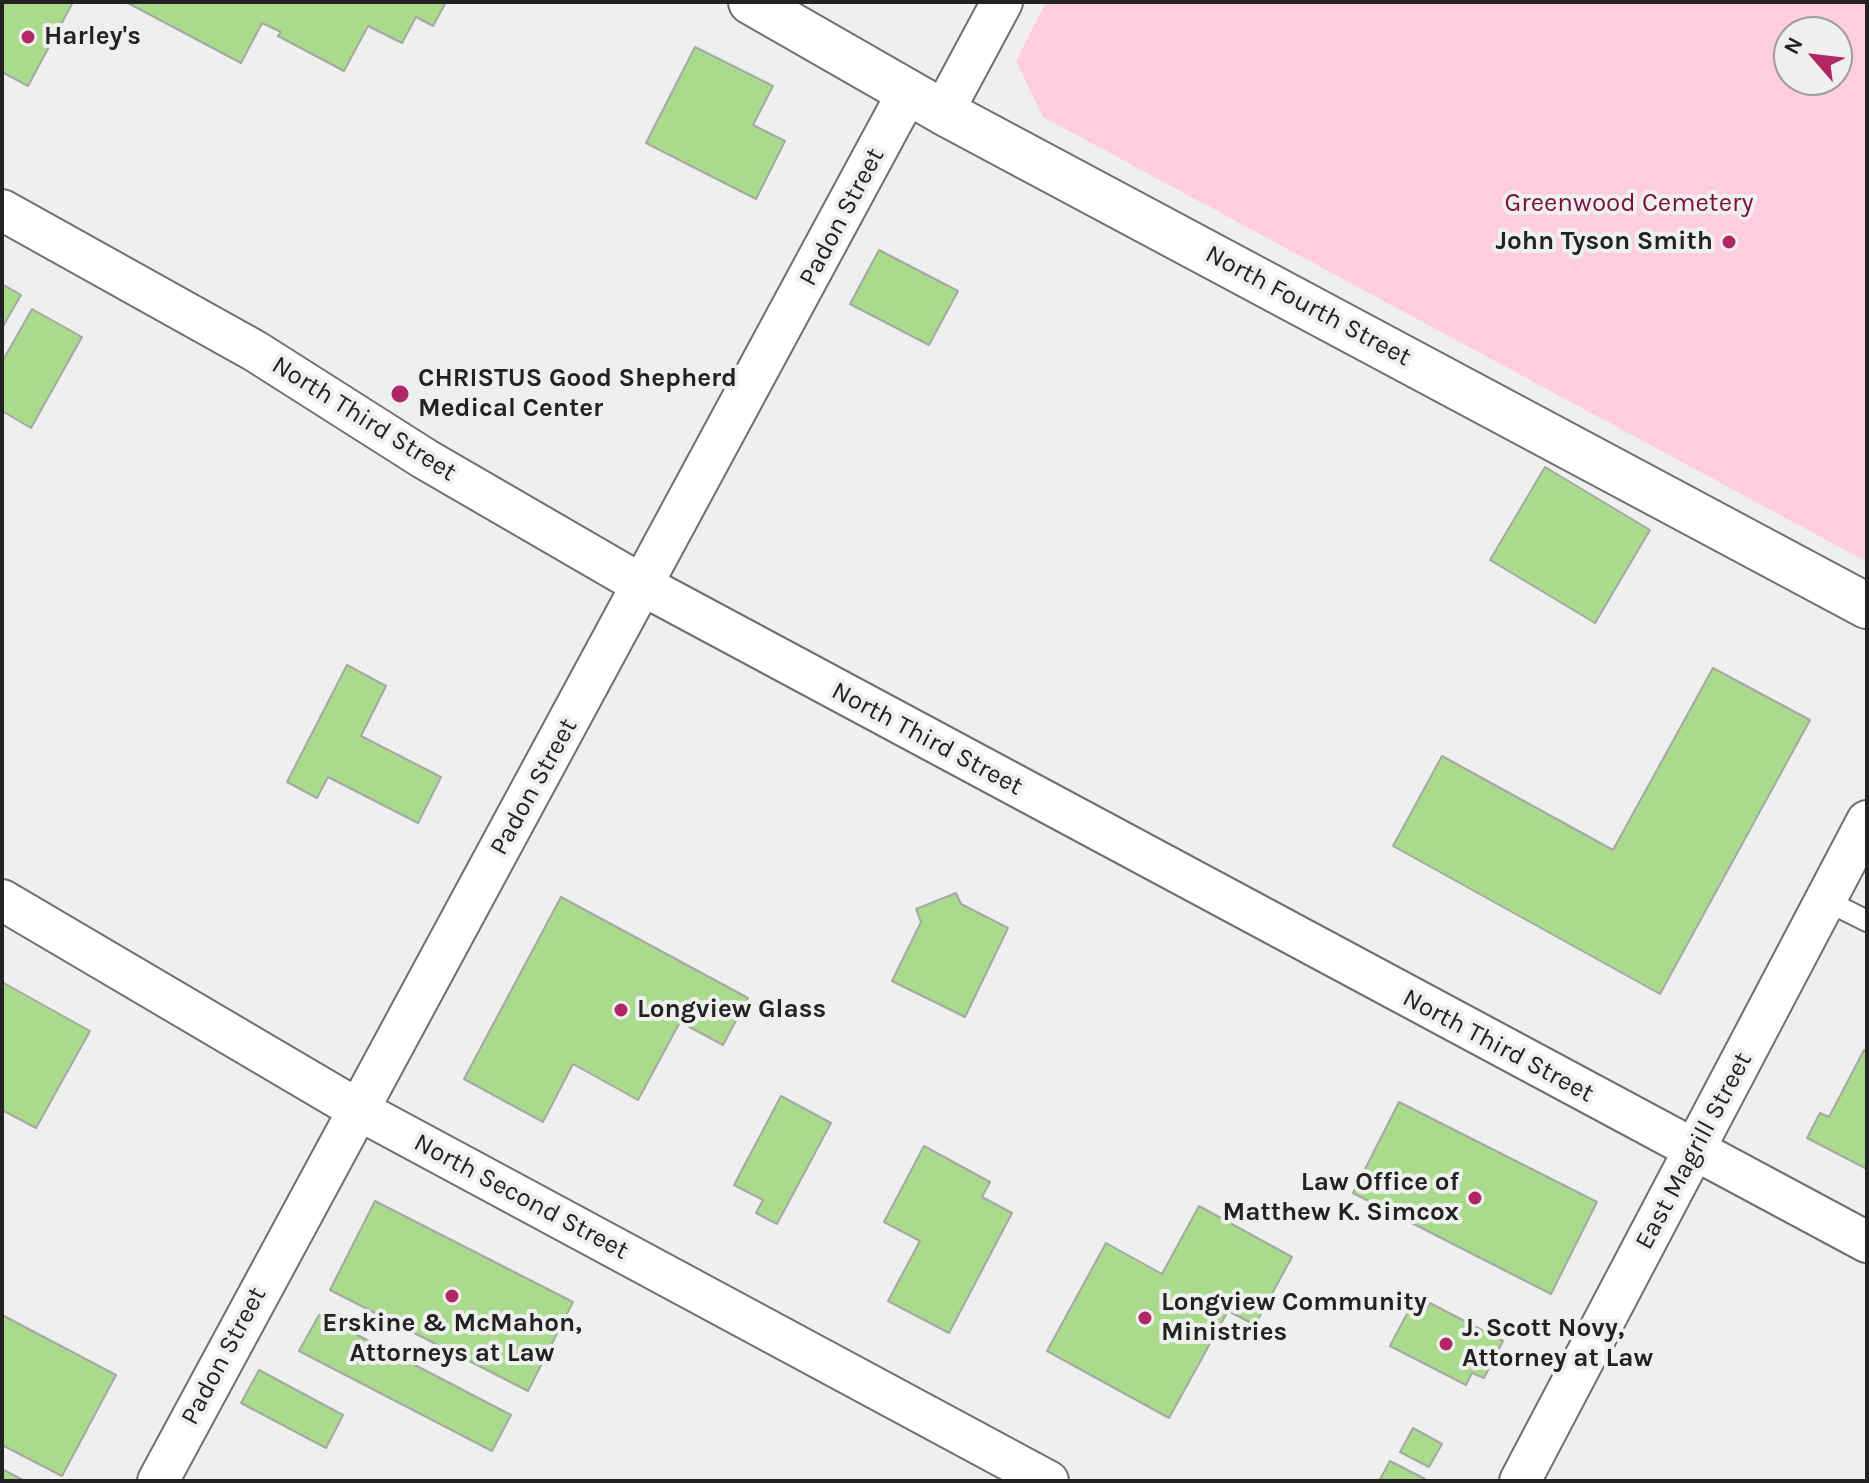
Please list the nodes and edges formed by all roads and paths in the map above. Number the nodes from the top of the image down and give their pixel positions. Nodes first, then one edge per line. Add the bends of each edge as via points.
1 (751, 2) edge
2 (1002, 2) edge
3 (926, 102) junction
4 (2, 210) edge
5 (644, 586) junction
6 (1867, 606) edge
7 (1867, 821) edge
8 (2, 900) edge
9 (1825, 900) junction
10 (1867, 921) edge
11 (357, 1109) junction
12 (1694, 1151) junction
13 (1867, 1242) edge
14 (158, 1481) edge
15 (1048, 1481) edge
16 (1520, 1481) edge

1 - 3 street, North Fourth Street
2 - 3 street, Padon Street
3 - 5 street, Padon Street
3 - 6 street, North Fourth Street
4 - 5 street, North Third Street via 255,351 425,459
5 - 11 street, Padon Street
5 - 12 street, North Third Street
7 - 9 street, East Magrill Street
8 - 11 street, North Second Street
9 - 10 lane
9 - 12 street, East Magrill Street
11 - 14 street, Padon Street
11 - 15 street, North Second Street
12 - 13 street, North Third Street
12 - 16 street, East Magrill Street

